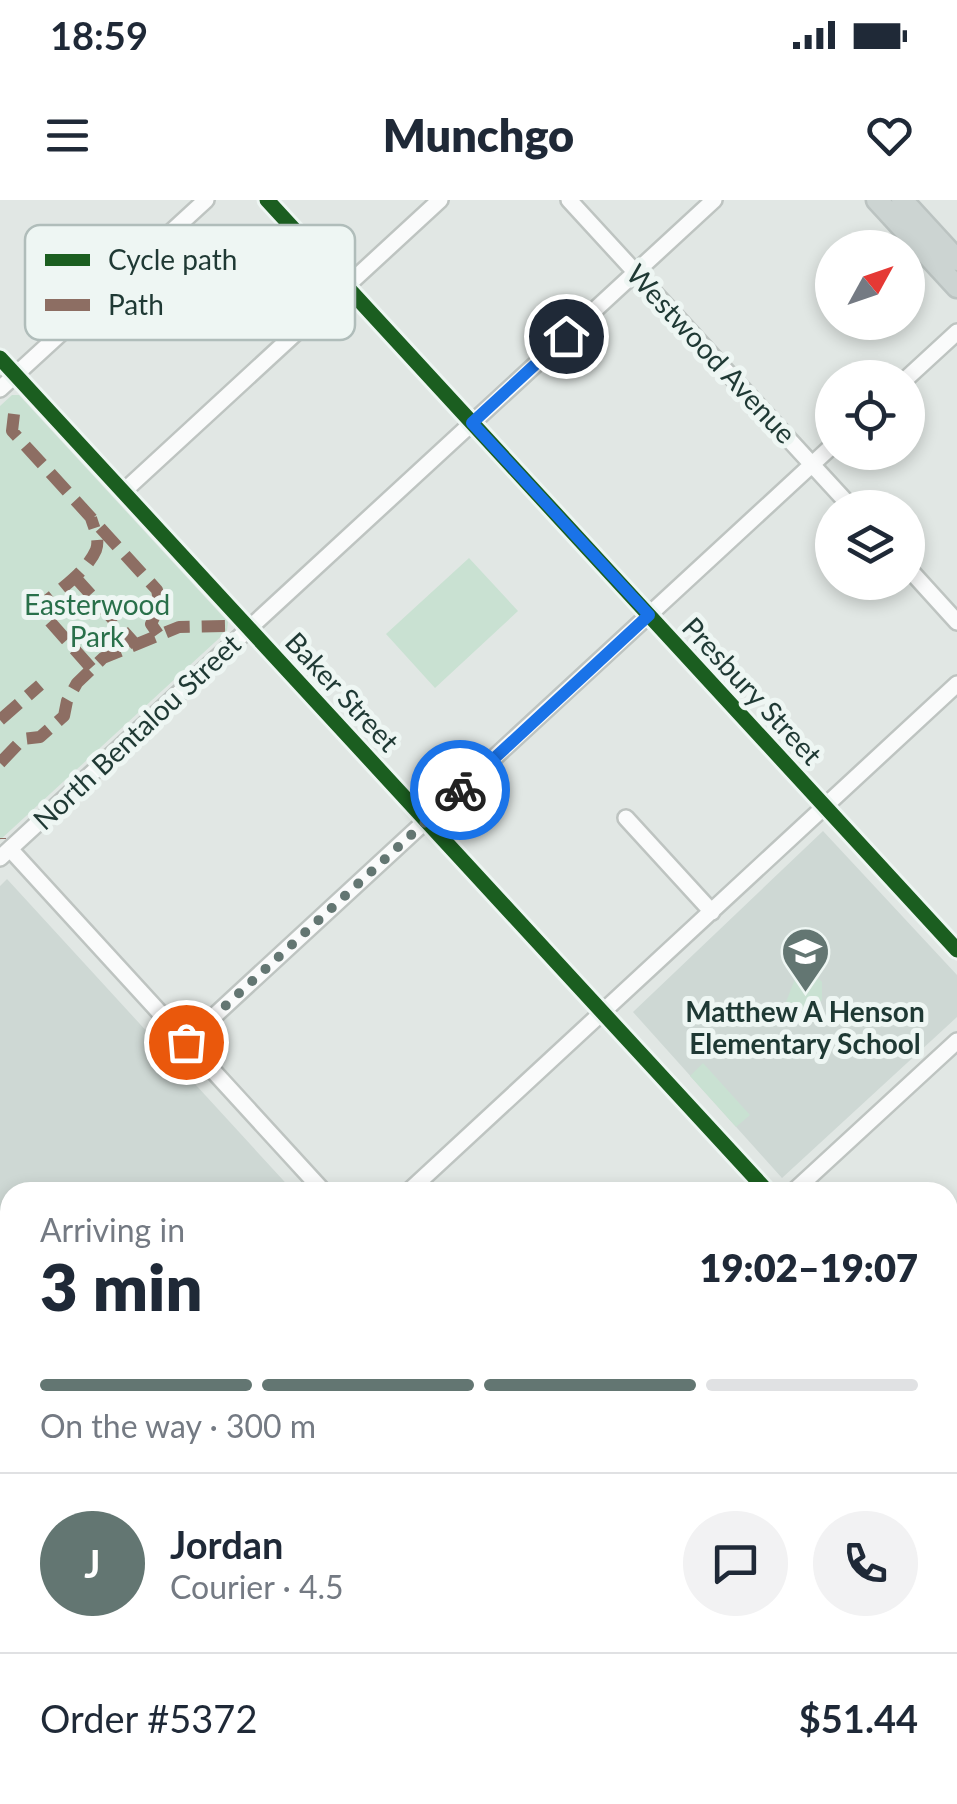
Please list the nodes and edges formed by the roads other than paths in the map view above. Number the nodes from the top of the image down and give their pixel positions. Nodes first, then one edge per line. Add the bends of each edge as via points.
1 (206, 200) edge
2 (267, 200) edge
3 (440, 200) edge
4 (569, 200) edge
5 (714, 200) edge
6 (877, 200) edge
7 (902, 200) edge
8 (179, 225) edge
9 (290, 225) edge
10 (957, 260) edge
11 (636, 272) junction
12 (355, 278) edge
13 (957, 286) edge
14 (355, 296) edge
15 (957, 332) edge
16 (53, 340) edge
17 (288, 340) edge
18 (0, 358) edge
19 (925, 361) edge
20 (15, 375) junction
21 (0, 390) edge
22 (472, 423) junction
23 (815, 462) edge
24 (812, 465) junction
25 (835, 490) edge
26 (123, 492) junction
27 (925, 587) edge
28 (649, 615) junction
29 (957, 622) edge
30 (249, 628) junction
31 (957, 684) edge
32 (826, 808) junction
33 (626, 818) dead end
34 (426, 821) junction
35 (5, 853) edge
36 (712, 912) junction
37 (957, 950) edge
38 (603, 1013) junction
39 (186, 1042) junction
40 (957, 1042) edge
41 (315, 1182) edge
42 (419, 1182) edge
43 (759, 1182) edge
44 (805, 1182) edge

1 - 8 street
2 - 9 street, Presbury Street
3 - 12 street
4 - 11 street, Westwood Avenue
5 - 11 street, North Bentalou Street
6 - 13 main road
7 - 10 main road
11 - 22 street, North Bentalou Street
11 - 24 street, Westwood Avenue
14 - 22 street, Presbury Street
15 - 19 street
16 - 20 street
17 - 26 street
18 - 20 street, Baker Street
20 - 21 street
20 - 26 street, Baker Street
22 - 28 street, Presbury Street
22 - 30 street, North Bentalou Street
23 - 24 street
24 - 25 street, Westwood Avenue
24 - 28 street
26 - 30 street, Baker Street
27 - 29 street
28 - 32 street, Presbury Street
28 - 34 street
30 - 34 street, Baker Street
30 - 35 street, North Bentalou Street
31 - 32 street
32 - 36 street
32 - 37 street, Presbury Street
33 - 36 street
34 - 38 street, Baker Street
34 - 39 street
35 - 39 street
36 - 38 street
38 - 42 street
38 - 43 street, Baker Street
39 - 41 street
40 - 44 street

